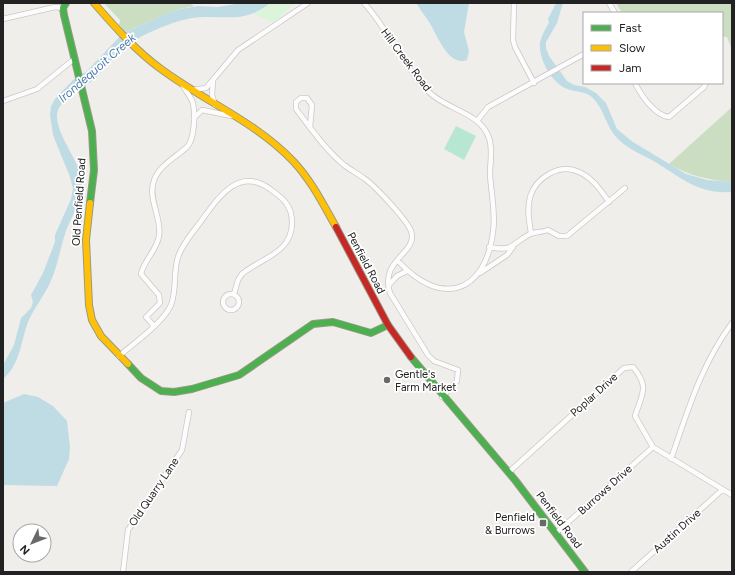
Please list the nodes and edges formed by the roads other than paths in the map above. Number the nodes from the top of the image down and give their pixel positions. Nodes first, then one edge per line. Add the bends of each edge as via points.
1 (94, 3) edge
2 (308, 3) edge
3 (364, 3) edge
4 (514, 3) edge
5 (609, 3) edge
6 (64, 5) edge
7 (614, 12) edge
8 (3, 19) edge
9 (583, 55) edge
10 (74, 59) junction
11 (213, 81) junction
12 (534, 83) junction
13 (182, 84) junction
14 (636, 84) edge
15 (706, 84) edge
16 (191, 90) junction
17 (3, 101) edge
18 (216, 106) junction
19 (232, 116) junction
20 (194, 118) junction
21 (477, 121) junction
22 (310, 127) junction
23 (625, 188) dead end
24 (609, 202) junction
25 (531, 233) junction
26 (515, 245) junction
27 (489, 248) junction
28 (398, 261) junction
29 (407, 271) junction
30 (478, 274) junction
31 (388, 286) junction
32 (234, 294) dead end
33 (732, 323) edge
34 (388, 325) junction
35 (154, 326) junction
36 (119, 356) junction
37 (442, 397) junction
38 (189, 412) dead end
39 (653, 447) junction
40 (671, 459) junction
41 (509, 472) junction
42 (722, 490) junction
43 (732, 495) edge
44 (556, 533) junction
45 (123, 572) edge
46 (585, 572) edge
47 (631, 572) edge

1 - 13 main road, Penfield Road via 117,30
2 - 11 street via 238,50
3 - 21 street, Hill Creek Road via 431,93
4 - 12 street via 514,47
5 - 7 street
6 - 8 street
6 - 10 main road, Old Penfield Road
9 - 12 street
10 - 17 street via 37,89
10 - 36 main road, Old Penfield Road via 92,131 94,170 86,240 89,305 98,331
11 - 16 street via 206,88
11 - 18 street via 212,95
12 - 21 street via 488,108
13 - 16 main road, Penfield Road
13 - 20 street via 193,103
14 - 15 street via 652,106 669,117
16 - 18 main road, Penfield Road
18 - 19 main road, Penfield Road
19 - 20 street via 202,110
19 - 34 main road, Penfield Road via 279,147 304,173
20 - 35 street via 192,137 188,146 157,172 152,186 160,234 141,274 159,295 160,303 146,317
21 - 27 street via 489,137 491,146 494,227
22 - 22 street via 296,109 296,102 301,98 307,98 312,105
22 - 28 street via 345,165 370,183 408,226 412,238 410,245
23 - 24 street
24 - 25 street via 567,236 559,236 548,230
24 - 25 street via 595,183 580,172 563,169 550,173 537,184 530,197 528,215
25 - 26 street
26 - 27 street via 502,250
26 - 30 street via 507,255
27 - 30 street via 484,265
28 - 29 street
28 - 31 street via 390,270
29 - 30 street via 420,281 442,289 462,286
29 - 31 street via 396,276
31 - 37 street via 428,355 434,361 458,370 457,381
32 - 35 street via 242,274 283,248 291,234 292,218 286,201 268,187 244,181 232,185 223,193 186,242 178,258 171,305
33 - 40 street via 702,371
34 - 36 main road, Old Penfield Road via 371,333 333,322 313,324 239,375 194,389 174,392 161,391 148,384
34 - 37 main road, Penfield Road via 416,366
35 - 36 street
37 - 41 main road, Penfield Road
38 - 45 street, Old Quarry Lane via 182,450 128,530
39 - 40 street
39 - 41 street, Poplar Drive via 634,416 644,389 642,378 633,367 624,368
39 - 44 street, Burrows Drive
40 - 42 street
41 - 44 main road, Penfield Road
42 - 43 street
42 - 47 street, Austin Drive
44 - 46 main road, Penfield Road

